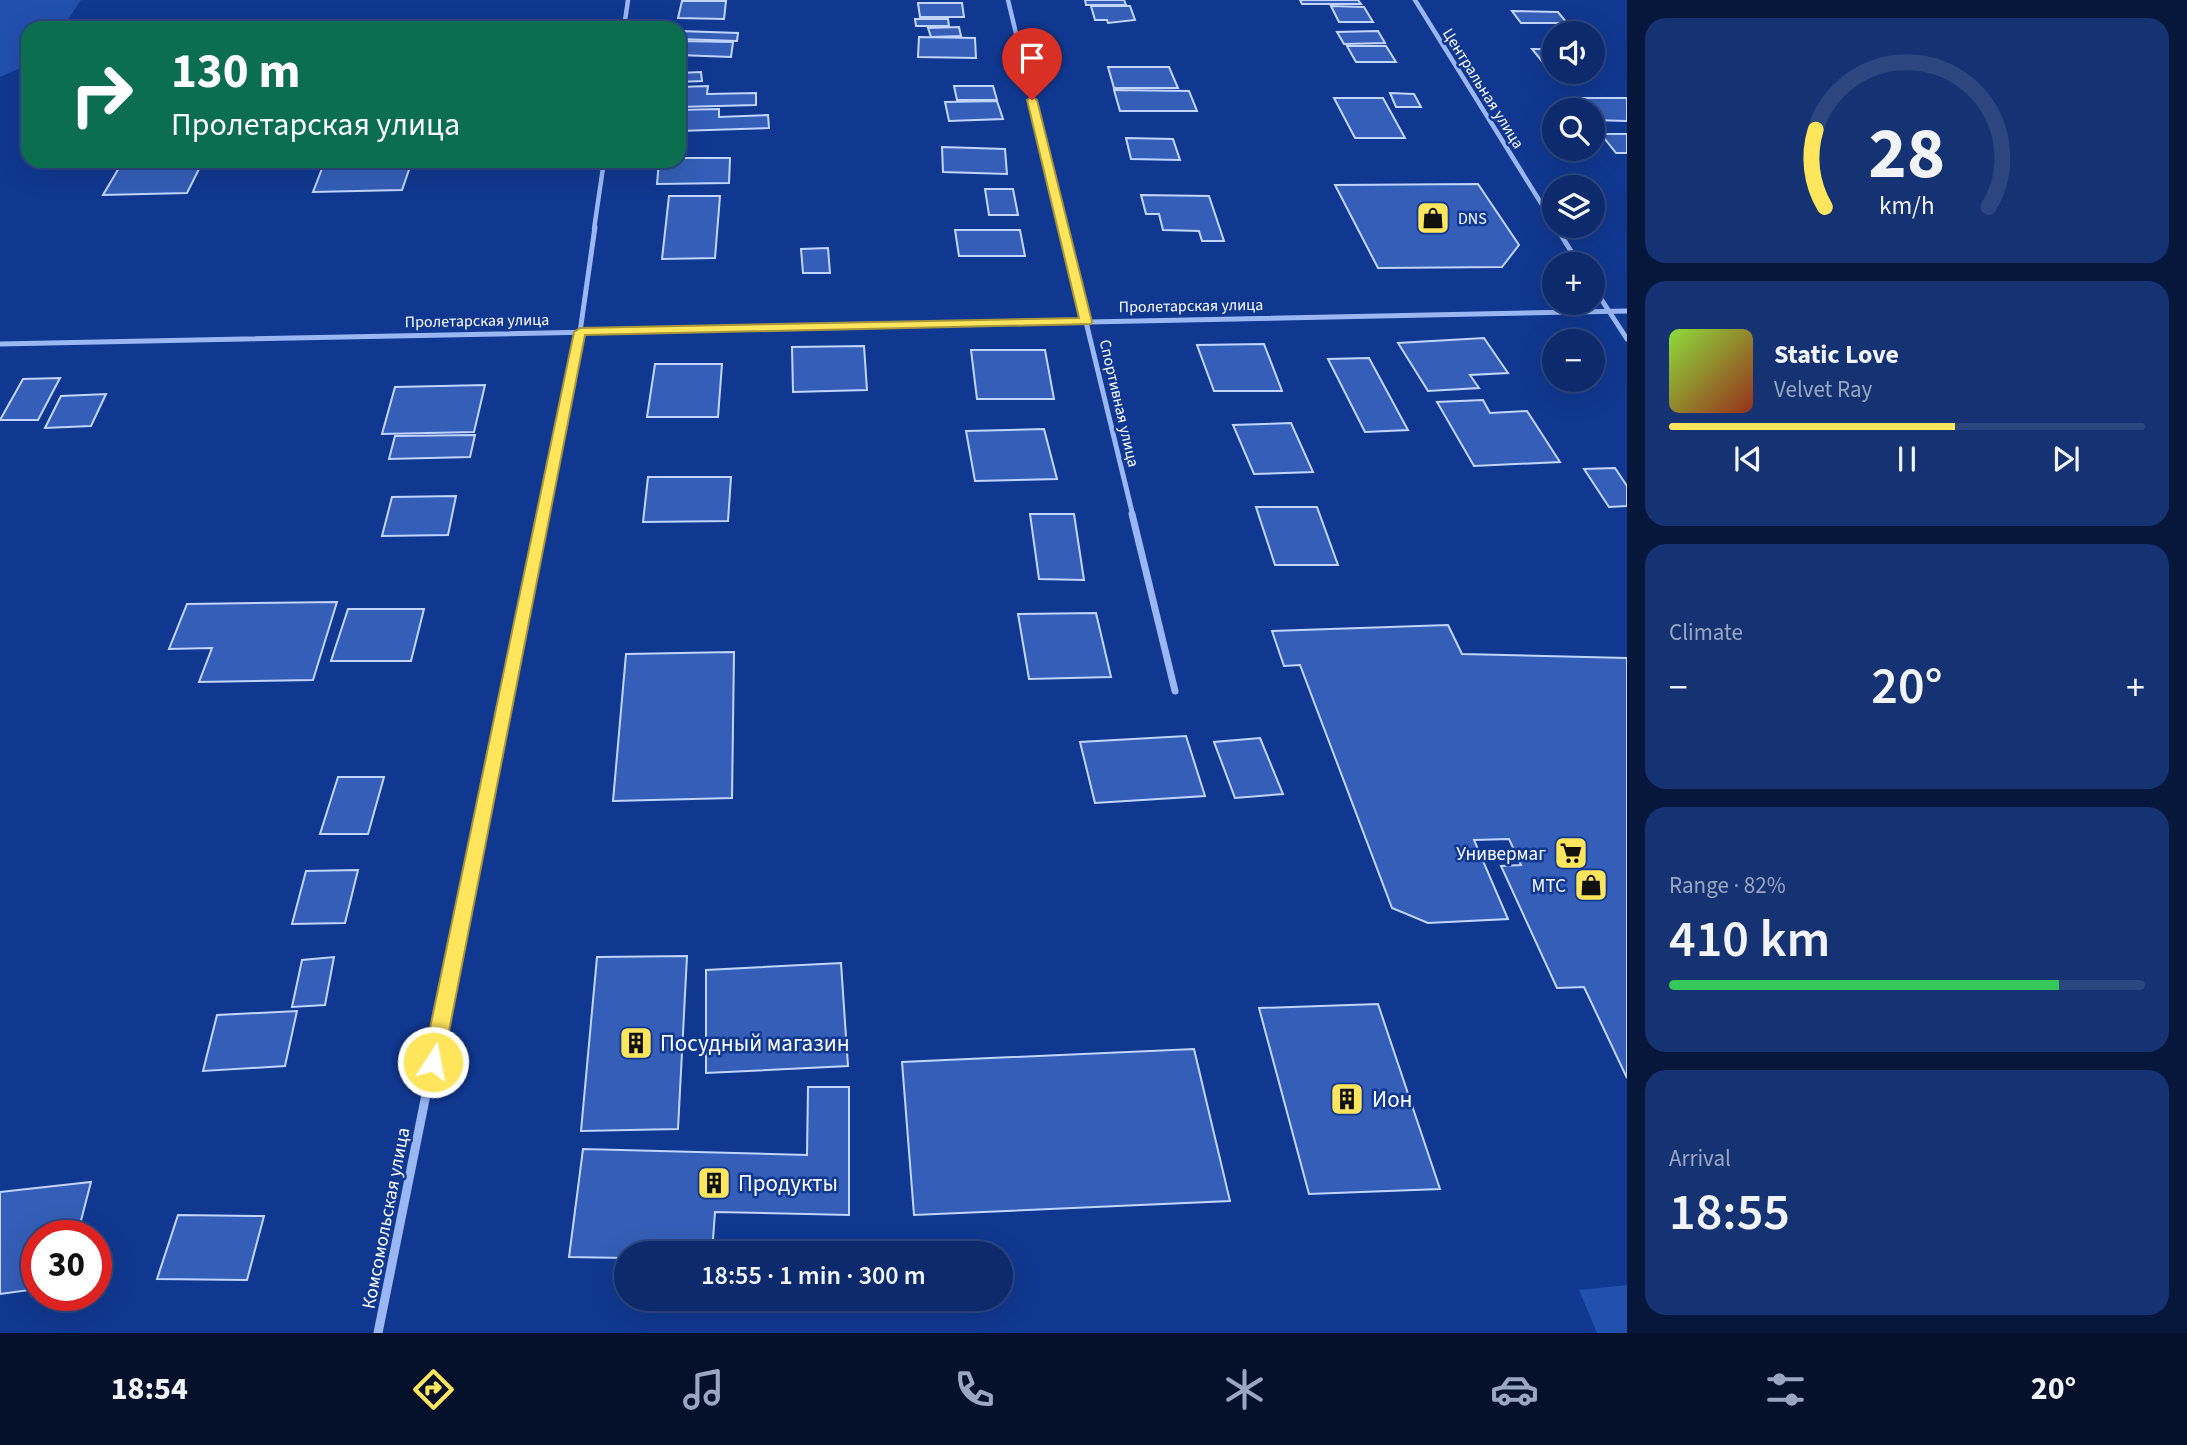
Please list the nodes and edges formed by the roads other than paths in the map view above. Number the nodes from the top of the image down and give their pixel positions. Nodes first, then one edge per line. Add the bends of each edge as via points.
1 (628, 0) edge
2 (1008, 0) edge
3 (1415, 0) edge
4 (625, 21) edge
5 (603, 168) edge
6 (1542, 204) edge
7 (1605, 304) edge
8 (1610, 312) junction
9 (1627, 312) edge
10 (1086, 322) junction
11 (580, 332) junction
12 (1627, 339) edge
13 (0, 344) edge
14 (1175, 691) dead end
15 (378, 1333) edge

1 - 4 street
2 - 10 street, Спортивная улица
3 - 6 street, Центральная улица
5 - 11 street, Комсомольская улица
7 - 8 street
8 - 9 street, Пролетарская улица
8 - 10 street, Пролетарская улица
8 - 12 street
10 - 11 street, Пролетарская улица
10 - 14 street, Спортивная улица
11 - 13 street, Пролетарская улица
11 - 15 street, Комсомольская улица

